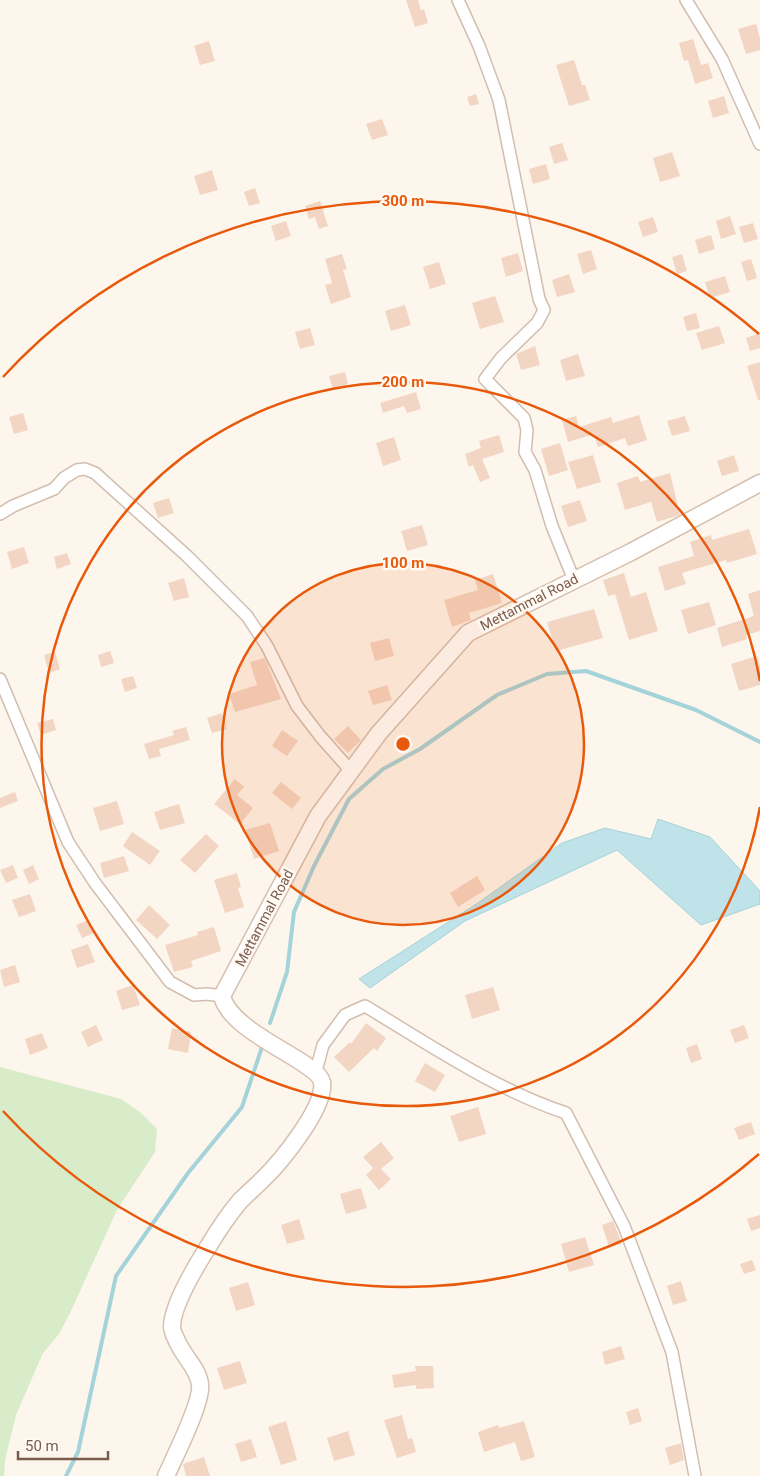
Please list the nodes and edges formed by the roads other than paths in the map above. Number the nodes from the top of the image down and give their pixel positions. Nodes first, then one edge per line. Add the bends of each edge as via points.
1 (458, 0) edge
2 (686, 0) edge
3 (760, 144) edge
4 (760, 483) edge
5 (0, 514) edge
6 (574, 580) junction
7 (0, 679) edge
8 (351, 771) junction
9 (222, 996) junction
10 (316, 1071) junction
11 (166, 1476) edge
12 (695, 1476) edge

1 - 6 street via 499,100 538,298 544,310 537,323 501,358 485,379 524,418 527,430 525,452 535,470 552,526
2 - 3 street via 722,59
4 - 6 main road, Mettammal Road
5 - 8 street via 54,488 77,470 95,473 247,616 267,646 297,706
6 - 8 main road, Mettammal Road via 468,633 379,733
7 - 9 street via 68,842 95,883 170,982 194,995
8 - 9 main road, Mettammal Road via 318,816
9 - 10 main road via 228,1012 257,1035
10 - 11 main road via 322,1081 316,1108 283,1157 225,1221 207,1248 175,1314 172,1327 177,1342 200,1385 194,1409
10 - 12 street via 323,1045 345,1015 365,1006 478,1074 531,1101 566,1112 624,1226 672,1352

